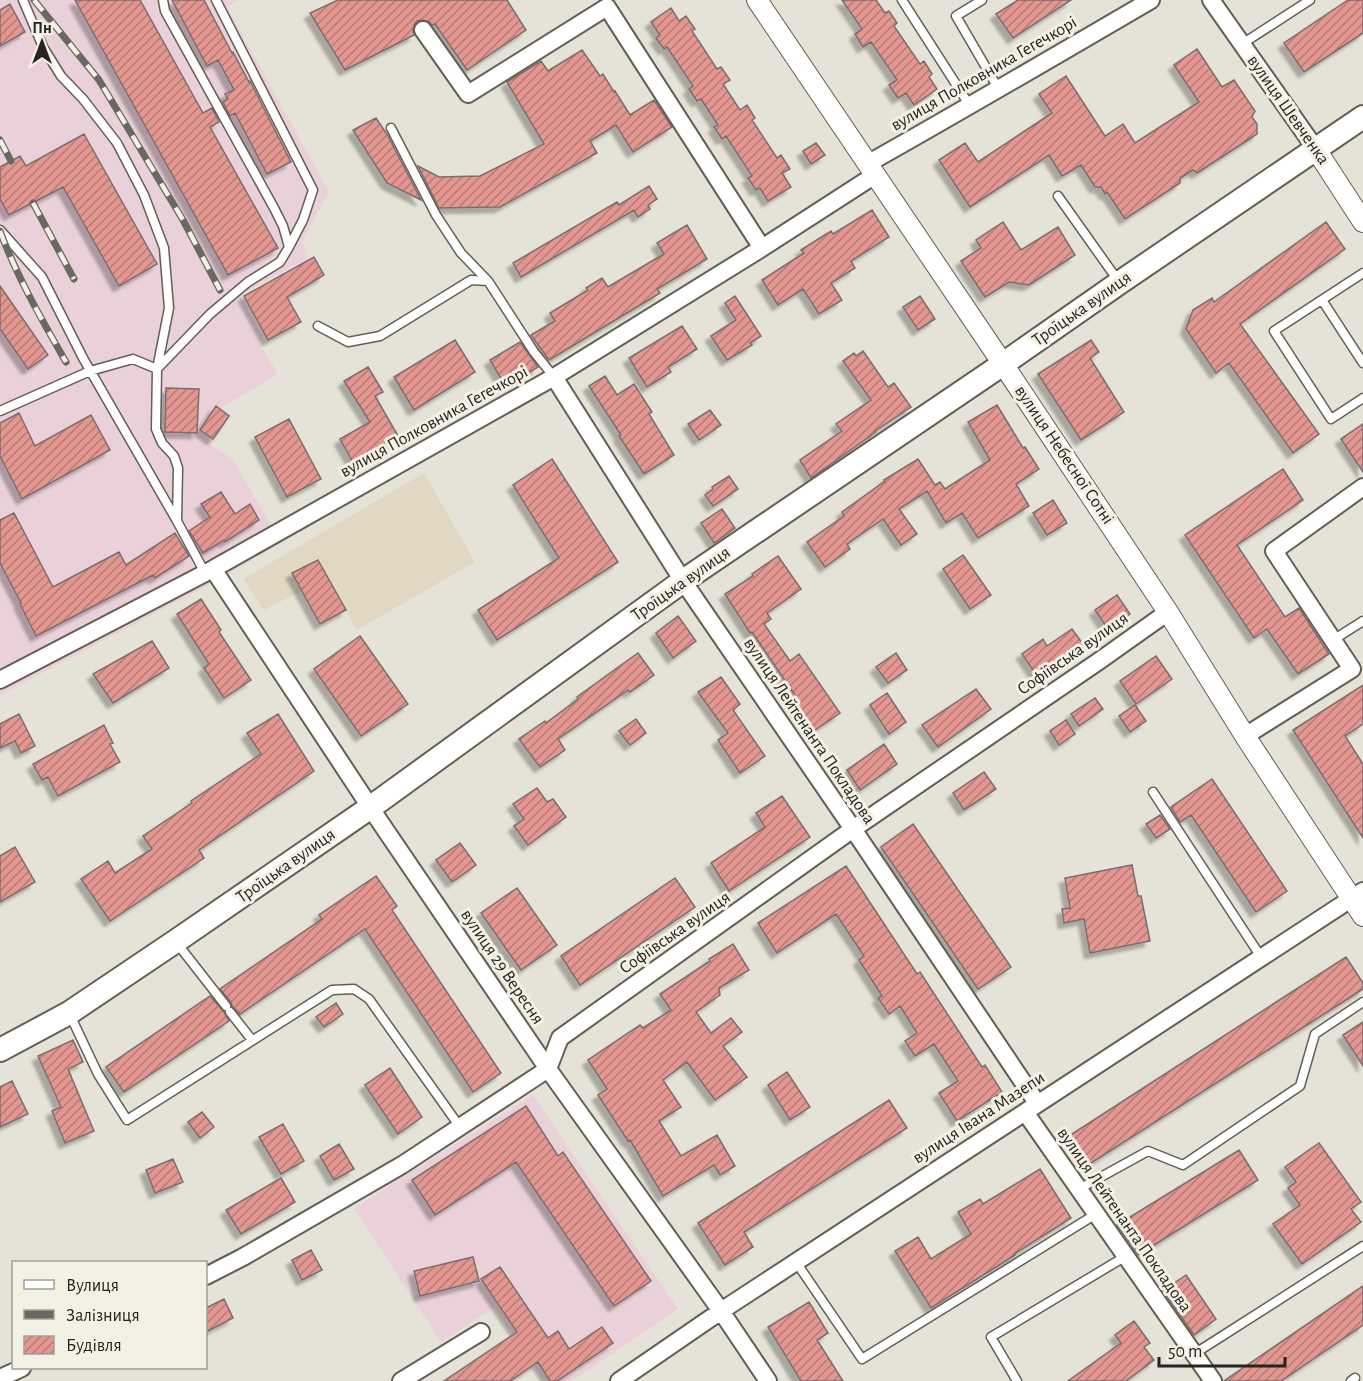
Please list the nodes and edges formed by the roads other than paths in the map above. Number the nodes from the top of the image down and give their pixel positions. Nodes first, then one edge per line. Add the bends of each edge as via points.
1 (23, 0) edge
2 (164, 0) edge
3 (216, 0) edge
4 (757, 0) edge
5 (902, 0) edge
6 (982, 0) edge
7 (1151, 0) edge
8 (1211, 0) edge
9 (1310, 0) edge
10 (608, 2) edge
11 (423, 30) dead end
12 (1242, 44) junction
13 (998, 88) junction
14 (970, 106) junction
15 (1363, 117) edge
16 (391, 129) dead end
17 (1315, 148) junction
18 (871, 169) junction
19 (1058, 195) dead end
20 (1363, 222) edge
21 (0, 230) edge
22 (290, 247) junction
23 (762, 248) junction
24 (1363, 273) edge
25 (488, 281) junction
26 (1119, 283) junction
27 (1322, 300) junction
28 (318, 326) dead end
29 (1363, 363) edge
30 (1003, 364) junction
31 (157, 369) junction
32 (90, 371) junction
33 (554, 377) junction
34 (1363, 398) edge
35 (0, 411) edge
36 (1363, 487) edge
37 (177, 521) junction
38 (209, 571) junction
39 (683, 581) junction
40 (1168, 612) junction
41 (1363, 621) edge
42 (1334, 640) junction
43 (0, 680) edge
44 (1245, 736) junction
45 (1153, 792) dead end
46 (371, 807) junction
47 (853, 829) junction
48 (1357, 895) edge
49 (1363, 916) edge
50 (176, 941) junction
51 (1261, 957) junction
52 (1363, 1002) edge
53 (69, 1013) junction
54 (252, 1040) junction
55 (0, 1050) edge
56 (548, 1069) junction
57 (1031, 1107) junction
58 (459, 1127) junction
59 (1079, 1189) junction
60 (1096, 1214) junction
61 (1363, 1245) edge
62 (1126, 1256) junction
63 (796, 1262) junction
64 (207, 1275) edge
65 (721, 1311) junction
66 (481, 1332) dead end
67 (1194, 1354) junction
68 (20, 1369) edge
69 (0, 1378) edge
70 (401, 1381) edge
71 (619, 1381) edge
72 (768, 1381) edge
73 (1017, 1381) edge
74 (1213, 1381) edge

1 - 31 lane via 43,47 61,75 117,143 144,195 164,248 169,308
2 - 22 lane via 165,11 274,208
3 - 22 lane via 313,190
4 - 18 street, вулиця Небесної Сотні
5 - 14 lane
6 - 13 lane via 956,16
7 - 13 street, вулиця Полковника Гегечкорі
8 - 12 street, вулиця Шевченка
9 - 12 lane
10 - 11 street via 468,94
10 - 23 street
12 - 17 street, вулиця Шевченка
13 - 14 street, вулиця Полковника Гегечкорі
14 - 18 street, вулиця Полковника Гегечкорі
15 - 17 main road, Троїцька вулиця
16 - 25 lane via 436,214 461,253
17 - 20 street, вулиця Шевченка
17 - 26 main road, Троїцька вулиця
18 - 23 street, вулиця Полковника Гегечкорі
18 - 30 street, вулиця Небесної Сотні
19 - 26 lane
21 - 32 lane via 42,277
22 - 31 lane via 280,262 248,282 210,314
23 - 33 street, вулиця Полковника Гегечкорі
24 - 27 lane
25 - 28 lane via 471,280 380,336 348,342
25 - 33 lane
26 - 30 main road, Троїцька вулиця
27 - 29 lane
27 - 34 lane via 1274,331 1331,419
30 - 39 main road, Троїцька вулиця
30 - 40 street, вулиця Небесної Сотні
31 - 32 lane via 133,359
31 - 37 lane via 156,429 178,468
32 - 35 lane
32 - 37 lane
33 - 38 street, вулиця Полковника Гегечкорі
33 - 39 street, вулиця Лейтенанта Покладова
36 - 42 street via 1274,551
37 - 38 lane
38 - 43 street, вулиця Полковника Гегечкорі
38 - 46 street, вулиця 29 Вересня
39 - 46 main road, Троїцька вулиця
39 - 47 street, вулиця Лейтенанта Покладова
40 - 44 street, вулиця Небесної Сотні
40 - 47 street, Софіївська вулиця
41 - 42 lane
42 - 44 street via 1352,669
44 - 48 street, вулиця Небесної Сотні
45 - 51 lane
46 - 50 main road, Троїцька вулиця
46 - 56 street, вулиця 29 Вересня
47 - 56 street, Софіївська вулиця via 560,1038
47 - 57 street, вулиця Лейтенанта Покладова
48 - 49 street, вулиця Небесної Сотні
48 - 51 street, вулиця Івана Мазепи
50 - 53 main road, Троїцька вулиця
50 - 54 lane
51 - 57 street, вулиця Івана Мазепи
52 - 59 lane via 1315,1034 1300,1086 1183,1165 1148,1151
53 - 54 lane via 98,1074 127,1120
53 - 55 main road, Троїцька вулиця
54 - 58 lane via 332,990 354,989 369,999
56 - 58 street
56 - 65 street, вулиця 29 Вересня
57 - 59 street, вулиця Лейтенанта Покладова
57 - 63 street, вулиця Івана Мазепи
58 - 64 street via 402,1165
59 - 60 street, вулиця Лейтенанта Покладова
60 - 62 street, вулиця Лейтенанта Покладова
60 - 63 lane via 862,1359
61 - 67 lane
62 - 67 street, вулиця Лейтенанта Покладова
62 - 73 lane via 991,1337
63 - 65 street, вулиця Івана Мазепи
65 - 71 street, вулиця Івана Мазепи
65 - 72 street, вулиця 29 Вересня
66 - 70 street
67 - 74 street, вулиця Лейтенанта Покладова
68 - 69 street

